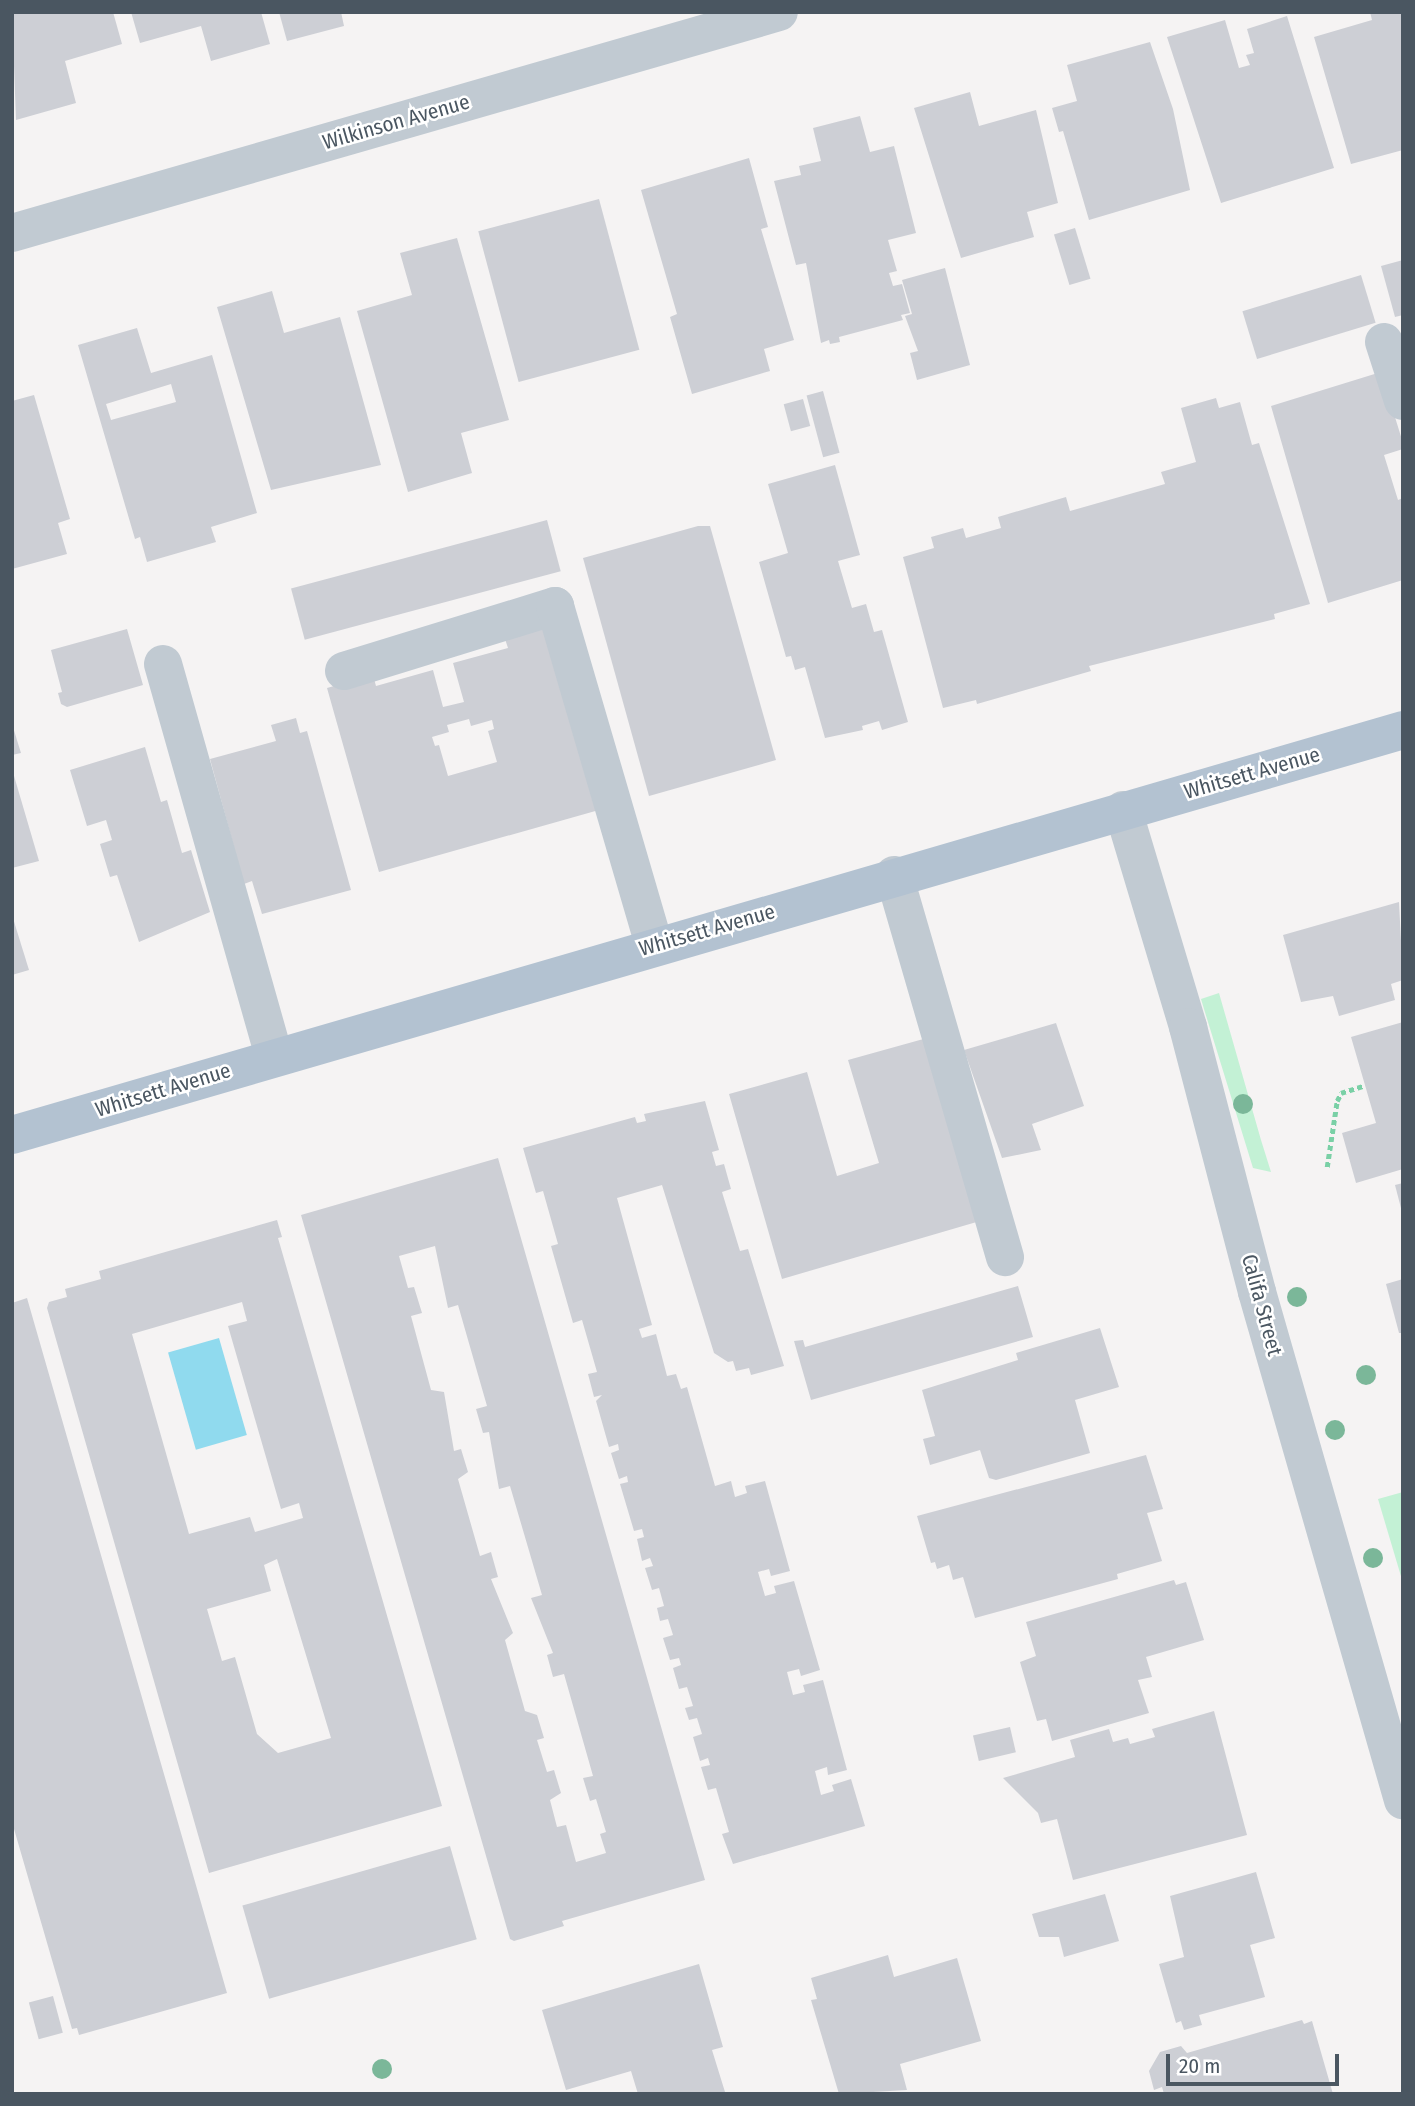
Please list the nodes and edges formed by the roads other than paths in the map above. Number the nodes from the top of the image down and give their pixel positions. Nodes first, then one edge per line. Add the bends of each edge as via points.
1 (779, 12) edge
2 (12, 233) edge
3 (1384, 342) dead end
4 (1403, 401) edge
5 (163, 664) dead end
6 (344, 671) dead end
7 (1403, 730) edge
8 (1123, 810) junction
9 (894, 875) junction
10 (654, 945) junction
11 (274, 1057) junction
12 (12, 1135) edge
13 (1005, 1257) dead end
14 (1403, 1800) edge

1 - 2 street, Wilkinson Avenue
3 - 4 street
5 - 11 street
6 - 10 street via 555,606
7 - 8 main road, Whitsett Avenue
8 - 9 main road, Whitsett Avenue
8 - 14 street, Califa Street
9 - 10 main road, Whitsett Avenue
9 - 13 street
10 - 11 main road, Whitsett Avenue
11 - 12 main road, Whitsett Avenue

